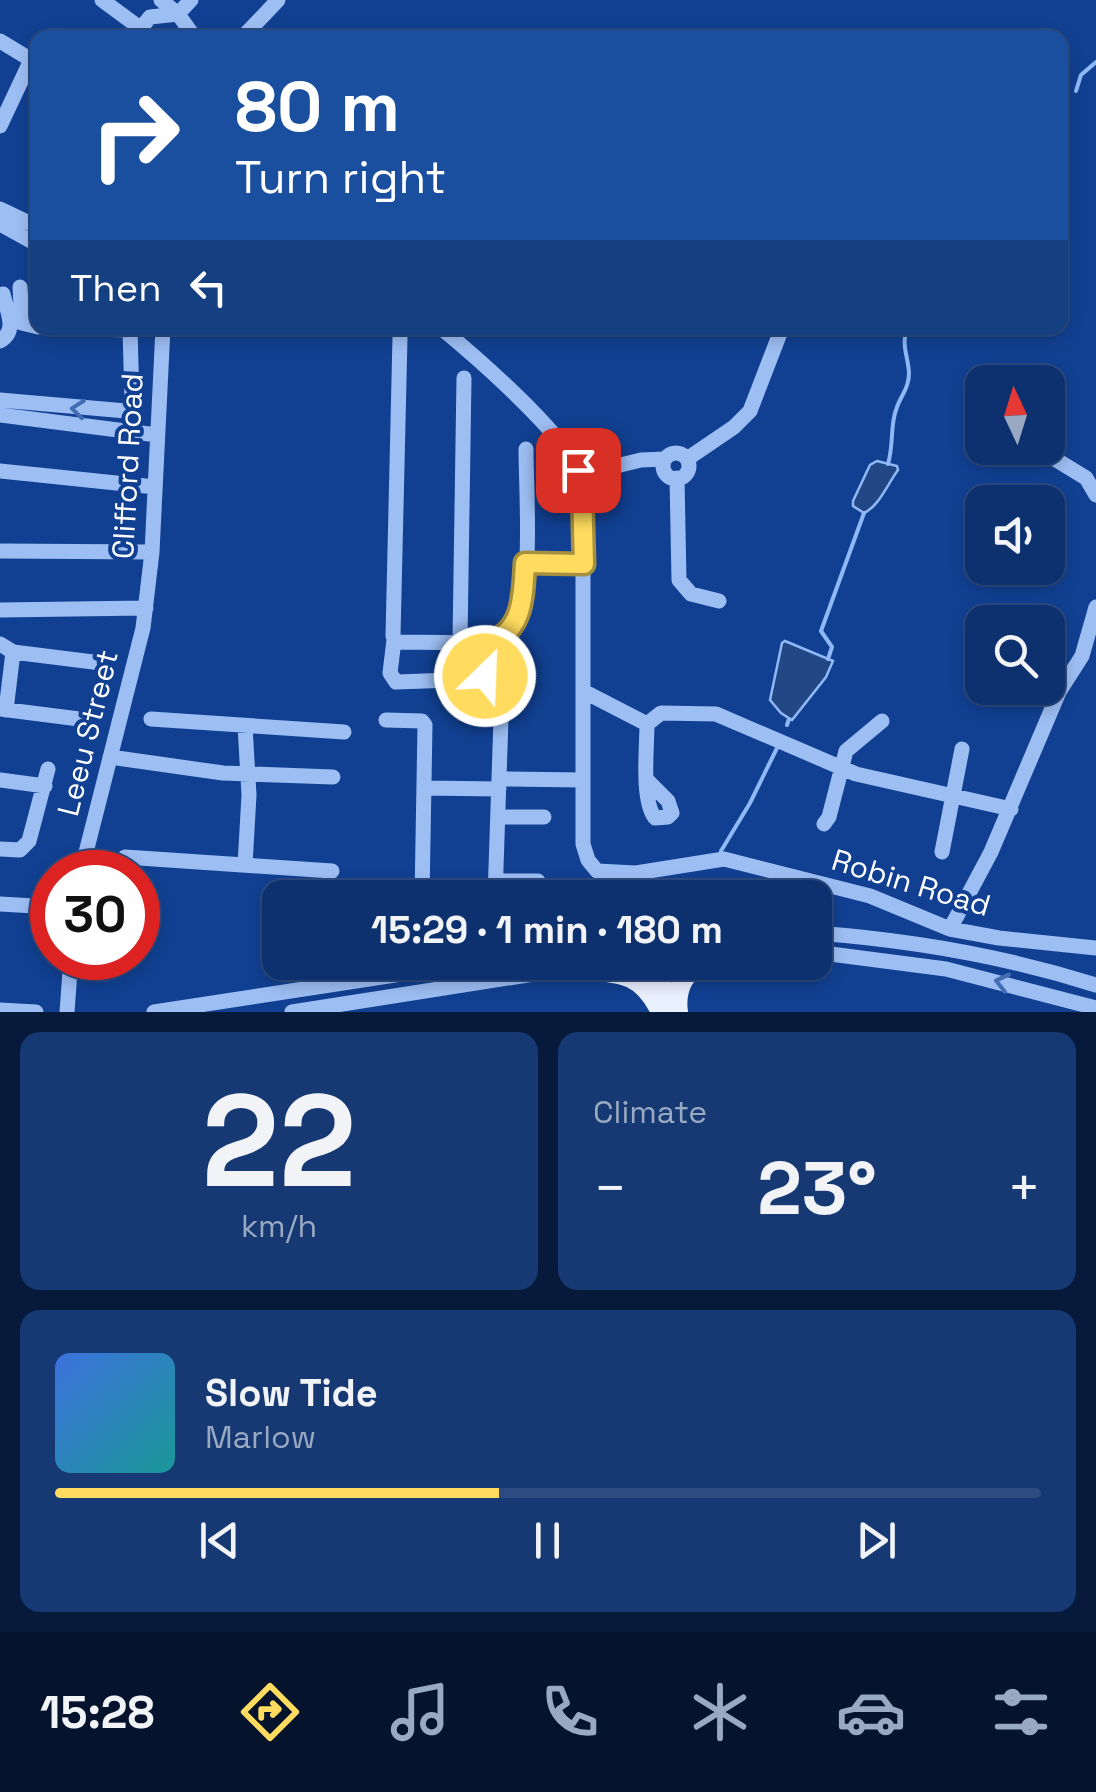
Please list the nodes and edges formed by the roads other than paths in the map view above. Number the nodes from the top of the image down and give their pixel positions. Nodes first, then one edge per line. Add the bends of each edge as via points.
1 (102, 0) edge
2 (161, 0) edge
3 (191, 0) edge
4 (278, 0) edge
5 (178, 14) junction
6 (134, 30) edge
7 (140, 30) edge
8 (189, 30) edge
9 (250, 30) edge
10 (0, 42) edge
11 (30, 60) edge
12 (30, 70) edge
13 (0, 126) edge
14 (0, 210) edge
15 (30, 223) edge
16 (0, 224) edge
17 (17, 233) junction
18 (0, 240) edge
19 (30, 240) edge
20 (30, 283) edge
21 (20, 287) junction
22 (1, 294) edge
23 (30, 325) edge
24 (130, 335) edge
25 (162, 335) edge
26 (448, 335) edge
27 (779, 335) edge
28 (400, 337) dead end
29 (0, 342) edge
30 (464, 378) dead end
31 (0, 400) edge
32 (0, 415) edge
33 (157, 435) junction
34 (526, 449) dead end
35 (664, 459) junction
36 (686, 459) junction
37 (1065, 465) edge
38 (0, 471) edge
39 (579, 475) junction
40 (677, 478) junction
41 (154, 487) junction
42 (1096, 495) edge
43 (0, 550) edge
44 (152, 552) junction
45 (525, 563) junction
46 (584, 564) junction
47 (718, 601) dead end
48 (1096, 606) edge
49 (146, 608) junction
50 (1, 610) edge
51 (394, 640) junction
52 (460, 641) junction
53 (488, 642) junction
54 (5, 647) edge
55 (101, 663) dead end
56 (583, 691) junction
57 (3, 710) edge
58 (501, 718) dead end
59 (87, 720) dead end
60 (152, 720) dead end
61 (386, 720) dead end
62 (882, 721) dead end
63 (647, 724) junction
64 (245, 726) junction
65 (344, 732) dead end
66 (962, 748) dead end
67 (109, 761) junction
68 (840, 768) junction
69 (246, 774) junction
70 (333, 777) dead end
71 (0, 780) edge
72 (582, 780) junction
73 (648, 781) dead end
74 (500, 784) junction
75 (424, 788) junction
76 (952, 796) junction
77 (1010, 810) junction
78 (499, 817) junction
79 (544, 817) dead end
80 (824, 824) dead end
81 (0, 849) edge
82 (87, 850) edge
83 (942, 852) dead end
84 (160, 859) edge
85 (244, 865) junction
86 (332, 871) dead end
87 (422, 880) edge
88 (496, 880) edge
89 (0, 904) edge
90 (30, 906) edge
91 (950, 929) junction
92 (832, 935) edge
93 (1096, 948) edge
94 (832, 954) edge
95 (70, 980) edge
96 (363, 980) edge
97 (510, 980) edge
98 (635, 980) edge
99 (645, 980) edge
100 (660, 980) edge
101 (683, 980) edge
102 (1096, 985) edge
103 (648, 987) junction
104 (1096, 1008) edge
105 (0, 1010) edge
106 (36, 1012) edge
107 (67, 1012) edge
108 (154, 1012) edge
109 (292, 1012) edge
110 (661, 1012) edge
111 (676, 1012) edge

1 - 6 street
2 - 5 street
3 - 5 street
4 - 9 street
5 - 7 street via 153,16
5 - 8 street
10 - 11 street
12 - 13 street
14 - 15 street
16 - 17 street
17 - 18 street
17 - 19 street
20 - 21 street
21 - 22 street
21 - 23 street via 22,323
22 - 29 street via 10,328
24 -> 31 street via 132,402 126,412
25 - 33 street, Clifford Road
26 - 39 street via 540,421
27 - 36 street via 750,411
28 - 51 street
30 - 52 street
32 - 33 street
33 - 41 street, Clifford Road
34 - 45 street
35 - 36 street via 674,453
35 - 39 street
35 - 40 street via 665,473
36 - 40 street via 687,471
37 - 42 street via 1086,478
38 - 41 street
39 - 46 street, Robin Road
40 - 47 street via 680,583 690,594
41 - 44 street, Clifford Road
43 - 44 street
44 - 49 street, Clifford Road
45 - 46 street
45 - 53 street via 514,626
46 - 56 street, Robin Road
48 - 77 street via 1087,645 1053,706
49 - 50 street
49 - 67 street, Leeu Street
50 - 54 street
51 - 52 street
51 - 53 street via 390,673 396,682 481,679
52 - 53 street
54 - 55 street
54 - 57 street
56 - 63 street
56 - 72 street, Robin Road
57 - 59 street
58 - 74 street
60 - 64 street
61 - 75 street via 424,723
62 - 68 street via 846,751
63 - 68 street via 664,712 710,714
63 - 73 street
64 - 65 street
64 - 69 street
66 - 76 street
67 - 69 street via 142,773
67 - 82 street, Leeu Street
68 - 76 street
68 - 80 street
69 - 70 street
69 - 85 street
71 - 81 street via 46,778 26,846
72 - 74 street
72 - 91 street, Robin Road via 583,844 600,872 724,858 870,896
74 - 75 street
74 - 78 street
75 - 87 street
76 - 77 street
76 - 83 street
77 - 91 street
78 - 79 street
78 - 88 street
84 - 85 street
85 - 86 street
89 - 90 street
91 - 93 street, Robin Road
92 - 102 street via 956,949
104 -> 94 street via 946,969
95 - 107 street
96 - 108 street
97 - 109 street
98 - 103 main road
99 - 103 main road
100 - 111 main road
101 - 111 main road
103 - 110 main road
105 - 106 street

